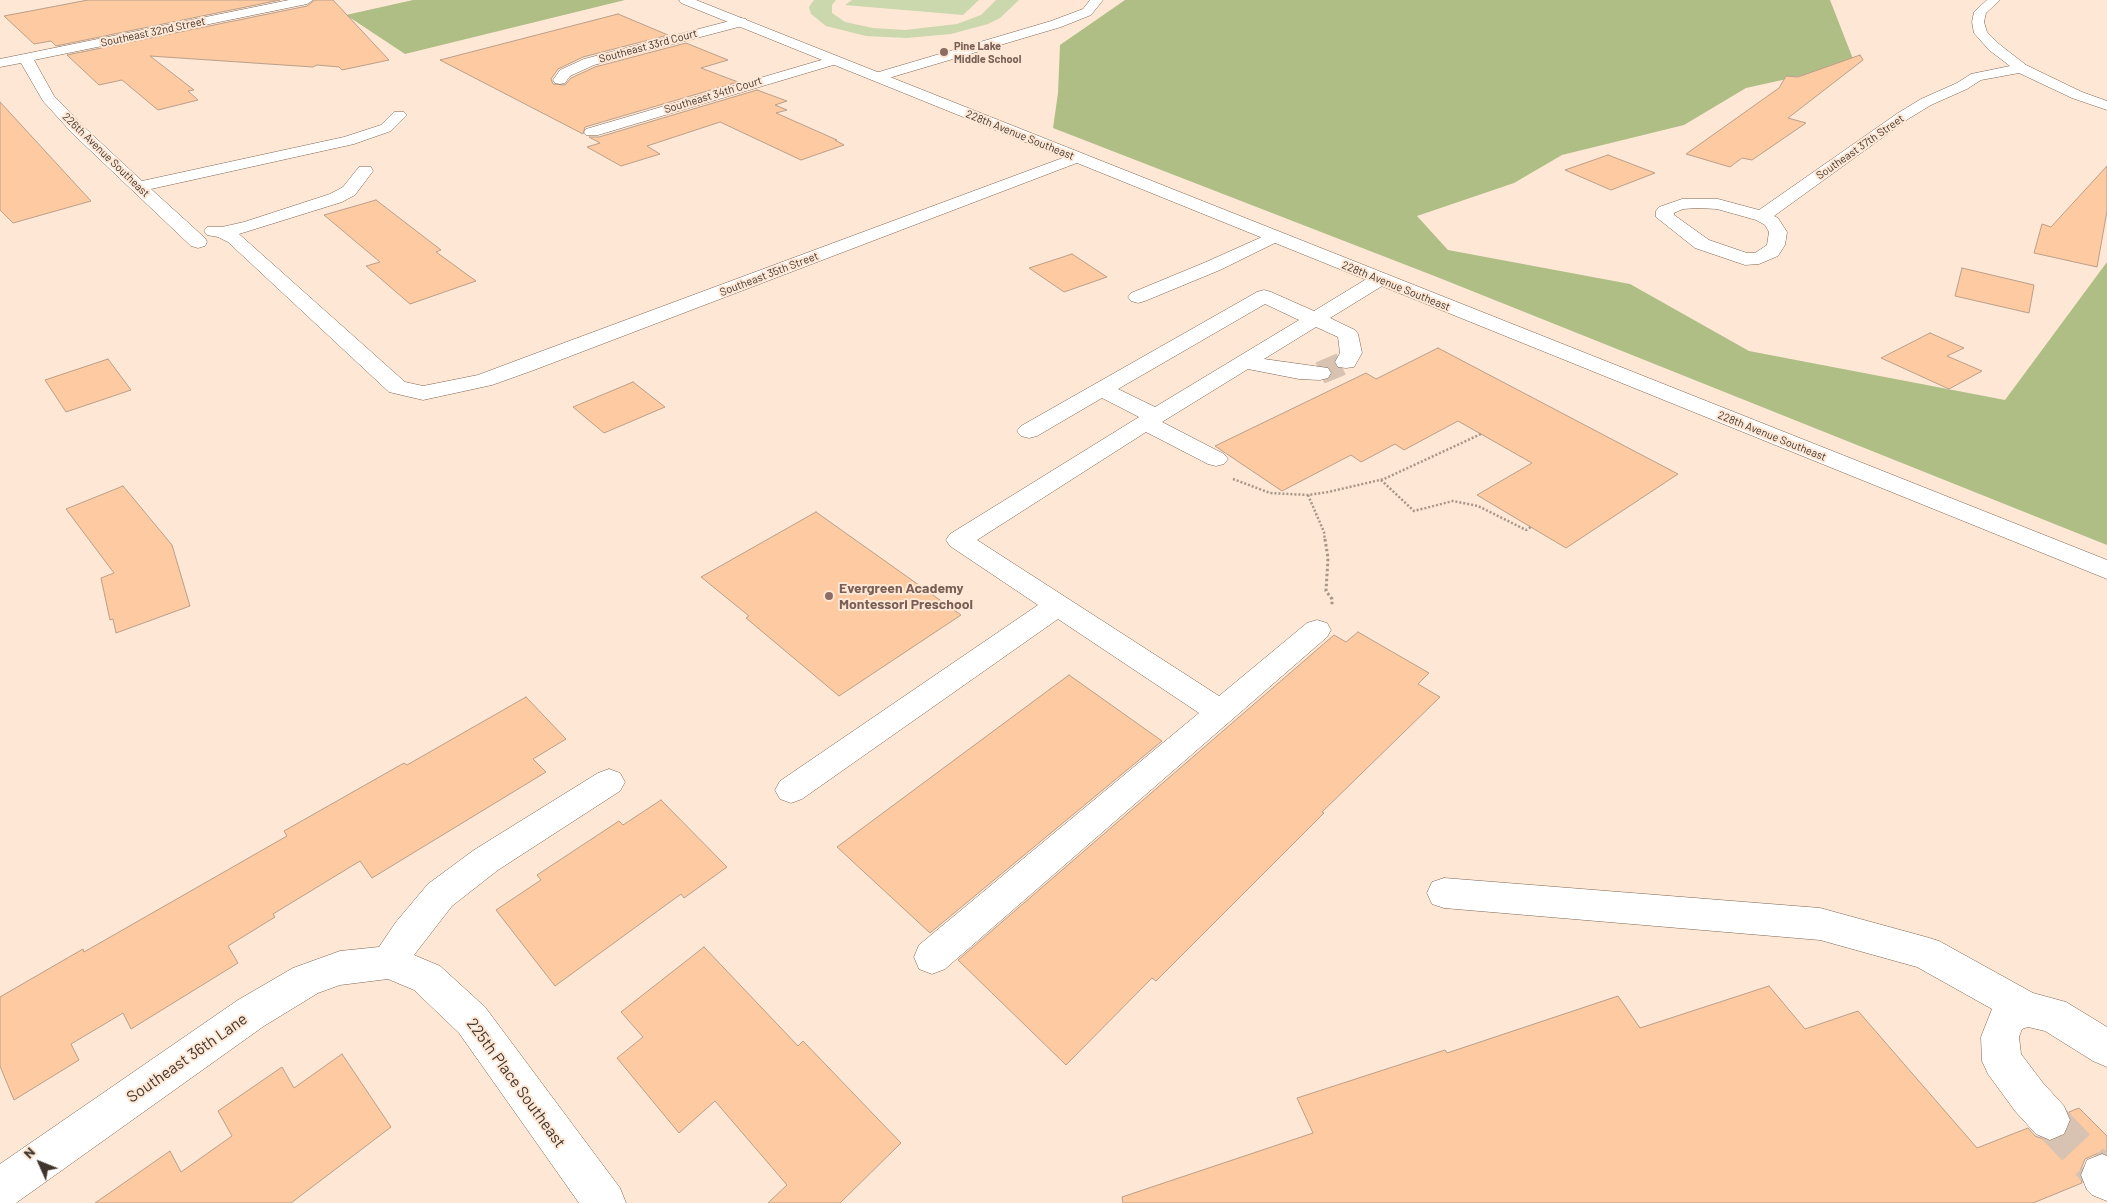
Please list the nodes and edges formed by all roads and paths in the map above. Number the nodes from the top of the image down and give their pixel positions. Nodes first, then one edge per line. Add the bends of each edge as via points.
1 (307, 0) edge
2 (688, 0) edge
3 (1097, 0) edge
4 (1994, 0) edge
5 (741, 22) junction
6 (26, 59) junction
7 (835, 60) junction
8 (0, 63) edge
9 (2020, 68) junction
10 (877, 77) junction
11 (560, 80) dead end
12 (1962, 86) junction
13 (1995, 87) dead end
14 (2038, 91) dead end
15 (2077, 95) junction
16 (2107, 106) edge
17 (399, 115) dead end
18 (592, 132) dead end
19 (1076, 158) junction
20 (365, 171) dead end
21 (138, 187) junction
22 (1762, 216) junction
23 (175, 222) junction
24 (222, 232) junction
25 (1273, 237) junction
26 (198, 242) dead end
27 (1380, 279) junction
28 (1138, 297) dead end
29 (1316, 319) junction
30 (1246, 362) junction
31 (1346, 362) dead end
32 (1320, 373) tunnel mouth
33 (1102, 389) junction
34 (1151, 419) junction
35 (1029, 431) dead end
36 (1481, 434) dead end
37 (1216, 459) joint
38 (1380, 480) junction
39 (1308, 495) junction
40 (1531, 527) dead end
41 (2107, 570) edge
42 (1058, 604) junction
43 (1316, 630) joint
44 (1220, 712) junction
45 (609, 782) dead end
46 (791, 790) dead end
47 (1444, 893) dead end
48 (932, 958) dead end
49 (389, 962) junction
50 (2027, 1009) junction
51 (2107, 1048) edge
52 (2050, 1120) tunnel mouth
53 (0, 1189) edge
54 (605, 1203) edge

1 - 6 street, Southeast 32nd Street
2 - 5 street, 228th Avenue Southeast
3 - 10 street via 1086,12 1056,24
4 - 9 street via 1980,12 1981,33
5 - 7 street, 228th Avenue Southeast
5 - 11 street, Southeast 33rd Court via 589,62 569,70
6 - 8 street, Southeast 32nd Street
6 - 21 street, 226th Avenue Southeast via 48,98
7 - 10 street, 228th Avenue Southeast
7 - 18 street, Southeast 34th Court
9 - 12 street, Southeast 37th Street via 1976,77
9 - 15 street
10 - 19 street, 228th Avenue Southeast
12 - 13 street, Southeast 37th Street
12 - 22 street, Southeast 37th Street via 1903,116
14 - 15 street
15 - 16 street
17 - 21 street via 386,128 348,141
19 - 24 street, Southeast 35th Street via 526,365 460,386 423,393 397,387 234,238
19 - 25 street, 228th Avenue Southeast
20 - 24 street via 349,191 336,198
21 - 23 street, 226th Avenue Southeast
22 - 22 street via 1718,204 1698,203 1672,207 1666,211 1665,217 1702,244 1745,258 1759,258 1771,252 1778,232 1772,222
23 - 24 street
23 - 26 street, 226th Avenue Southeast
25 - 27 street, 228th Avenue Southeast
25 - 28 street
27 - 29 street
27 - 41 street, 228th Avenue Southeast
29 - 30 street
29 - 31 street via 1348,334 1352,353
29 - 33 street via 1264,296
30 - 32 street
30 - 34 street
33 - 34 street
33 - 35 street
34 - 37 street
34 - 42 street via 959,540
36 - 38 path
37 - 39 path via 1221,472 1243,483 1270,493
38 - 39 path
38 - 40 path via 1414,511 1453,501 1478,506 1526,530
39 - 43 path via 1324,532 1328,558 1326,591 1332,599 1332,606 1319,620
42 - 44 street
42 - 46 street
43 - 44 street
44 - 48 street
45 - 49 street via 486,860 440,895
47 - 50 street via 1820,924 1926,953
49 - 53 street, Southeast 36th Lane via 340,968 306,980 251,1013
49 - 54 street, 225th Place Southeast via 427,978 472,1020
50 - 51 street via 2053,1015
50 - 52 street via 2008,1017 2000,1037 2002,1060 2028,1097

